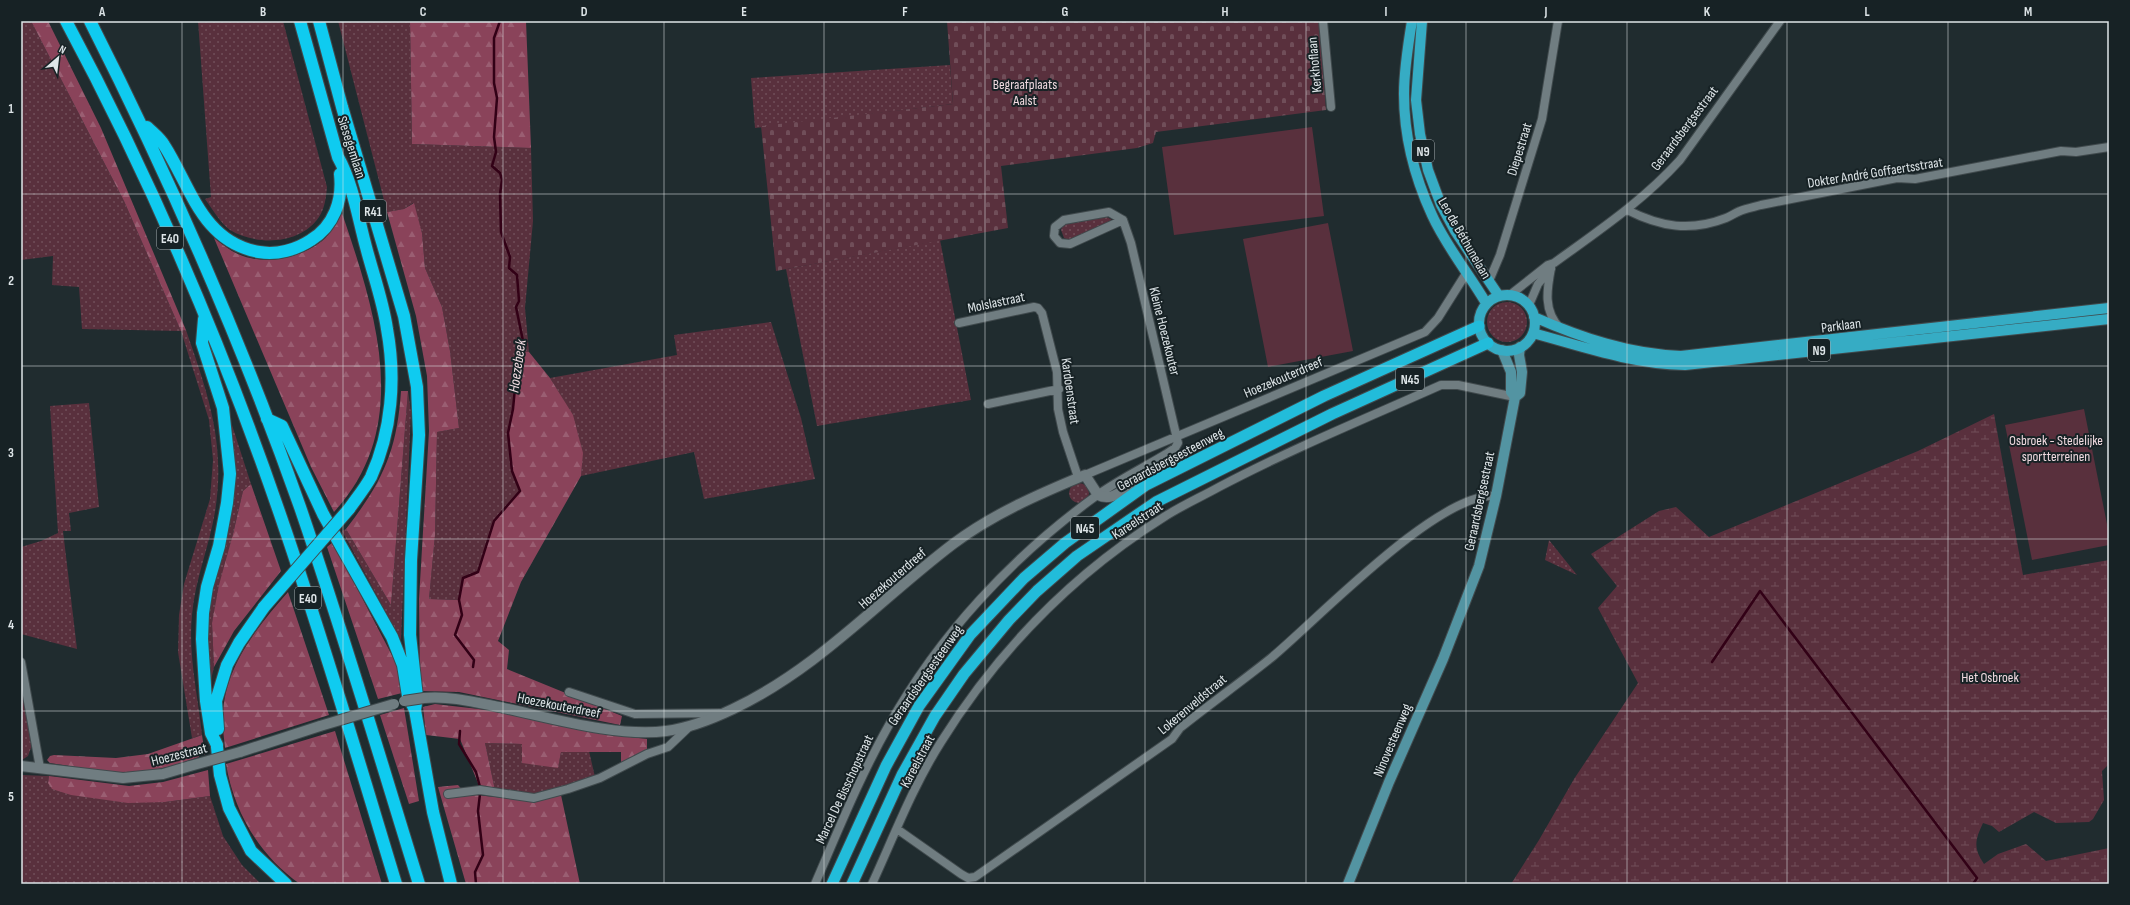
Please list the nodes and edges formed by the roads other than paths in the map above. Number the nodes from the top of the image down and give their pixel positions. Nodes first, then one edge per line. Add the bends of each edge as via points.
1 (66, 21) edge
2 (90, 21) edge
3 (300, 21) edge
4 (319, 21) edge
5 (1323, 21) edge
6 (1412, 21) edge
7 (1422, 21) edge
8 (1558, 21) edge
9 (1780, 21) edge
10 (1331, 107) dead end
11 (140, 120) junction
12 (2109, 147) edge
13 (338, 157) junction
14 (1627, 210) junction
15 (1123, 220) junction
16 (1553, 266) junction
17 (1467, 272) junction
18 (1489, 281) junction
19 (1510, 295) junction
20 (1499, 296) junction
21 (1486, 303) junction
22 (1529, 305) junction
23 (1038, 308) joint
24 (2109, 308) edge
25 (205, 316) junction
26 (1534, 317) junction
27 (2109, 319) edge
28 (959, 323) dead end
29 (1479, 326) junction
30 (1561, 329) junction
31 (1533, 333) junction
32 (1488, 343) junction
33 (1520, 348) junction
34 (1502, 350) junction
35 (1059, 389) junction
36 (1515, 397) junction
37 (988, 404) dead end
38 (267, 419) junction
39 (1176, 437) junction
40 (1082, 476) junction
41 (1146, 485) junction
42 (1098, 495) junction
43 (1496, 496) junction
44 (1464, 609) joint
45 (21, 662) edge
46 (569, 692) dead end
47 (424, 698) joint
48 (415, 710) junction
49 (723, 713) junction
50 (689, 727) junction
51 (217, 745) junction
52 (21, 766) edge
53 (40, 768) junction
54 (448, 794) dead end
55 (897, 829) junction
56 (286, 884) edge
57 (396, 884) edge
58 (419, 884) edge
59 (451, 884) edge
60 (815, 884) edge
61 (832, 884) edge
62 (852, 884) edge
63 (872, 884) edge
64 (1348, 884) edge

1 - 25 highway, E40 via 136,160
2 - 11 highway, E40
3 - 13 highway, Siesegemlaan / R41
4 - 48 highway, Siesegemlaan / R41 via 413,354 419,435 411,560 410,635 417,696
5 - 10 street, Kerkhoflaan
6 - 17 main road, Leo de Béthunelaan / N9 via 1405,62 1404,94 1406,126 1414,165 1432,215
7 - 18 main road, Leo de Béthunelaan / N9 via 1416,100 1428,170 1455,231
8 - 18 street, Diepestraat via 1542,119 1500,255
9 - 14 street, Geraardsbergsestraat via 1680,160 1662,180
11 - 13 highway via 163,144 202,214 218,233 247,249 282,252 305,245 327,227 337,210 342,189
11 - 38 highway, E40 via 194,237
12 - 14 street, Dokter André Goffaertsstraat via 2060,152 1915,179 1897,178 1761,205 1701,225 1681,227 1649,221
13 - 51 highway, Siesegemlaan / R41, bridge via 348,182 387,329 391,401 384,440 370,479 348,509 264,607 239,643 227,665 216,701
14 - 16 street, Geraardsbergsestraat
15 - 15 street via 1109,212 1064,220 1055,226 1054,236 1060,243 1070,244
15 - 39 street, Kleine Hoezekouter via 1133,250
16 - 19 street, Geraardsbergsestraat via 1548,265
16 - 22 street, Geraardsbergsestraat via 1538,284
16 - 30 street via 1547,291 1548,307 1550,315
17 - 21 main road, Leo de Béthunelaan / N9
17 - 39 street, Hoezekouterdreef via 1438,318 1425,332
18 - 20 main road, Leo de Béthunelaan / N9
19 - 20 main road
19 - 22 main road
20 - 21 main road
21 - 29 main road via 1481,311
22 - 26 main road
23 - 28 street, Molslastraat
23 - 35 street, Kardoenstraat via 1042,312
24 - 30 main road, Parklaan / N9 via 1697,356 1641,353
25 - 51 highway via 202,343 223,408 230,474 219,546 207,587 203,613 206,701 211,733
25 - 57 highway, E40 via 284,527
26 - 30 main road, Parklaan / N9
26 - 31 main road
27 - 31 main road, Parklaan / N9 via 1686,365 1657,364 1622,358
29 - 32 main road
29 - 41 highway, Geraardsbergsesteenweg / N45 via 1324,396
31 - 33 main road
32 - 34 main road
32 - 62 highway, N45 via 1332,414 1156,502 1077,556 1009,620 964,674 935,716 902,775
33 - 34 main road
33 - 36 main road, Geraardsbergsestraat via 1522,376 1520,394
34 - 36 main road, Geraardsbergsestraat via 1510,372 1511,392
35 - 37 street
35 - 40 street, Kardoenstraat via 1058,409 1061,425
36 - 43 main road, Geraardsbergsestraat
36 - 55 street, Kareelstraat via 1458,385 1441,385 1243,475 1165,516 1123,544 1086,572 1050,605 979,685 940,744
38 - 48 highway via 282,426 323,514 392,637 403,665 408,696
38 - 58 highway, E40 via 333,606
39 - 40 street, Hoezekouterdreef
39 - 42 street, Kleine Hoezekouter via 1178,443 1175,448
40 - 42 street
40 - 49 street, Hoezekouterdreef via 1015,506 975,529 933,560 856,627 812,660 763,694
41 - 42 street via 1132,484 1109,497
41 - 61 highway, Geraardsbergsesteenweg / N45 via 1065,543 1024,578 970,635 923,700 903,733
42 - 60 street, Marcel De Bisschopstraat via 1013,566 983,596 927,666 870,760
43 - 44 main road, Geraardsbergsestraat via 1484,550
43 - 55 street, Lokerenveldstraat via 1485,496 1463,503 1407,538 1271,658 1180,728 1172,739 975,877 968,878 961,874
44 - 64 main road, Ninovesteenweg
45 - 53 street
46 - 49 street, Hoezekouterdreef via 635,714
47 - 50 street, Hoezekouterdreef via 462,699 644,734
47 - 53 street, Hoezestraat, bridge via 320,726 163,774 123,778
48 - 59 highway via 433,812
49 - 50 street, Hoezekouterdreef
50 - 54 street, Hoezekouterdreef via 668,747 647,754 600,778 568,789 534,798 480,790
51 - 56 highway via 220,775 229,808 251,851
52 - 53 street, Hoezestraat
55 - 63 street, Kareelstraat

